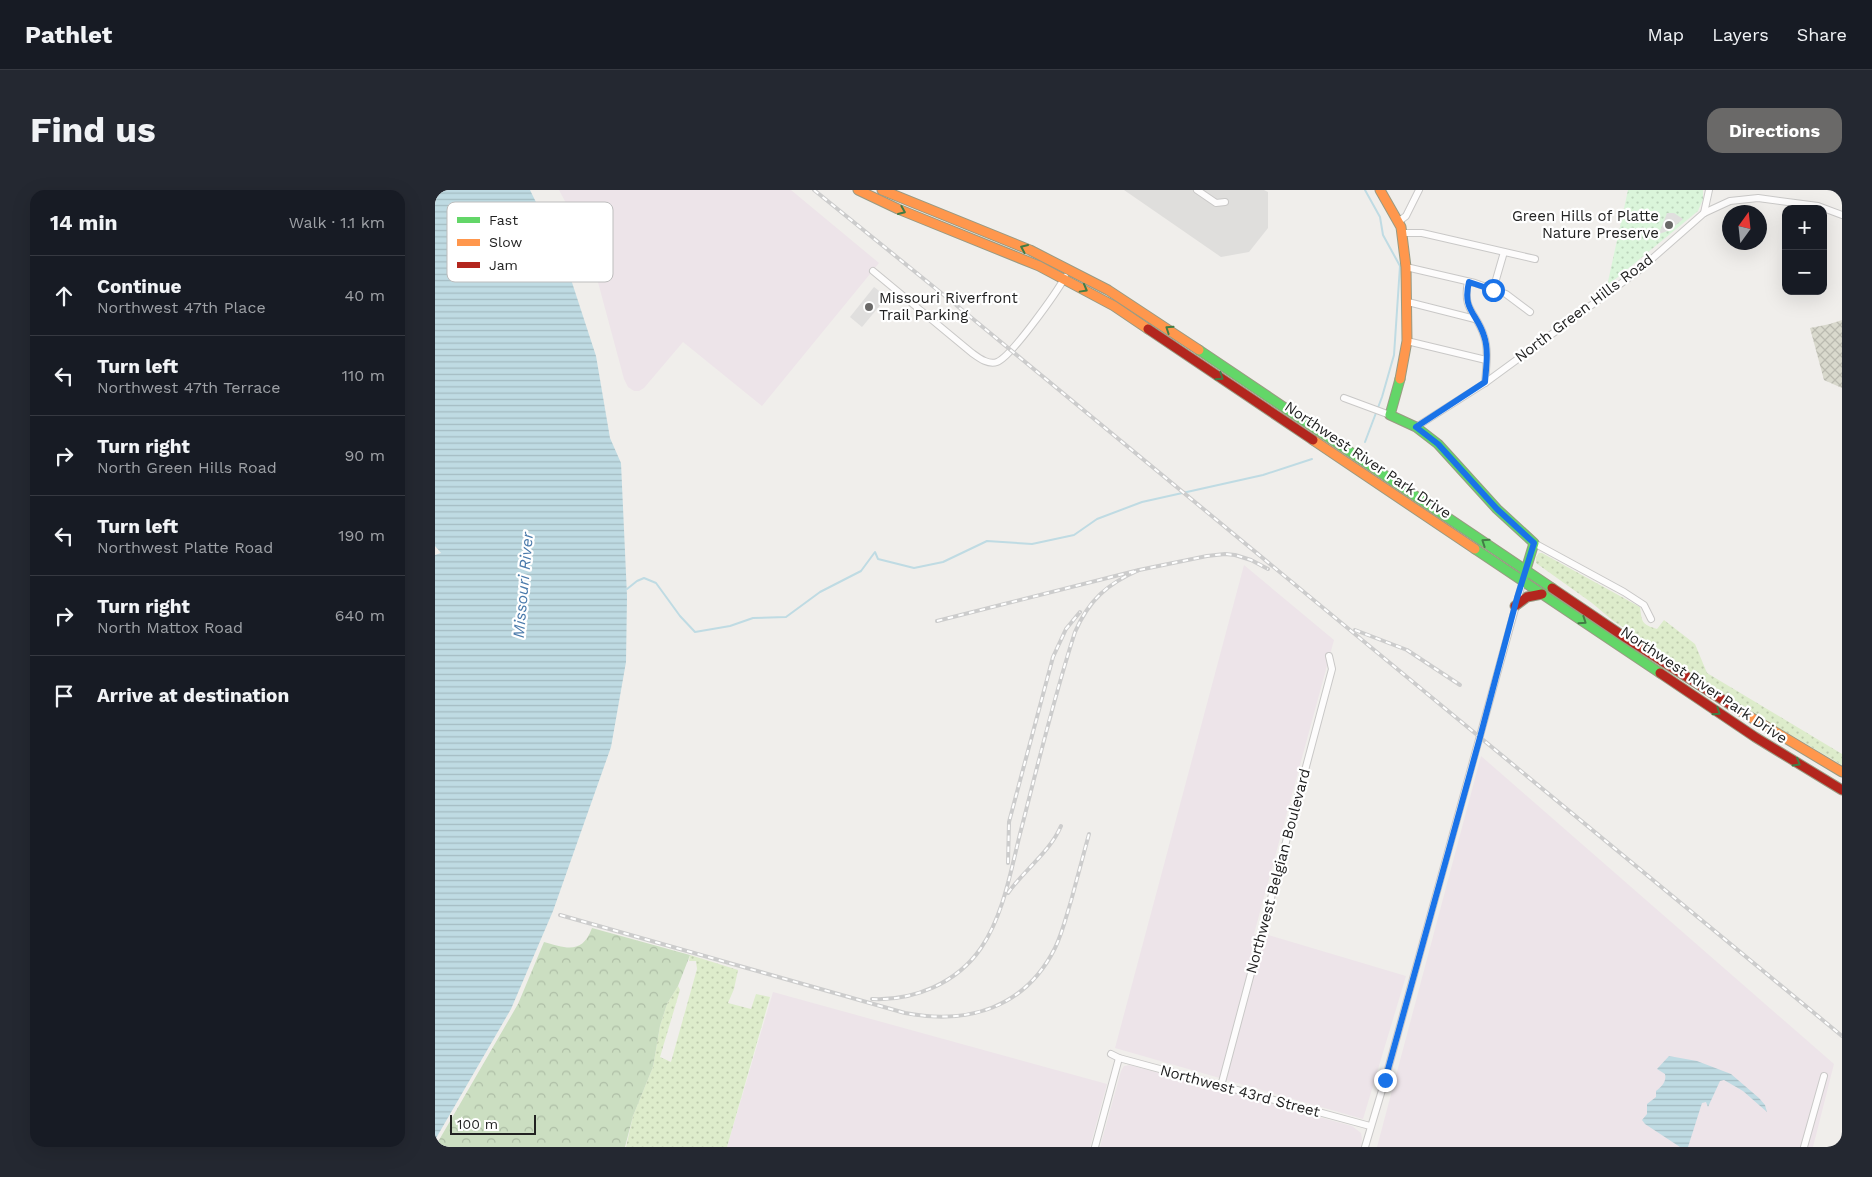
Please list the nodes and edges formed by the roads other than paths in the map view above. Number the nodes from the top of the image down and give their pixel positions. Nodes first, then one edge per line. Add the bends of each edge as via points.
1 (858, 190) edge
2 (881, 190) edge
3 (1197, 190) edge
4 (1380, 190) edge
5 (1419, 190) edge
6 (1709, 190) edge
7 (1225, 202) dead end
8 (1704, 213) junction
9 (1842, 215) edge
10 (1398, 222) junction
11 (1403, 234) junction
12 (1504, 252) junction
13 (1535, 259) dead end
14 (1406, 267) junction
15 (1069, 269) junction
16 (873, 271) dead end
17 (1064, 278) junction
18 (1469, 282) junction
19 (1493, 290) junction
20 (1407, 302) junction
21 (1530, 312) dead end
22 (1475, 320) junction
23 (1407, 341) junction
24 (1486, 360) junction
25 (1485, 382) junction
26 (1344, 398) dead end
27 (1285, 407) junction
28 (1387, 414) junction
29 (1279, 417) junction
30 (1420, 430) junction
31 (1534, 543) junction
32 (1526, 570) junction
33 (1523, 580) junction
34 (1542, 594) junction
35 (1515, 606) junction
36 (1651, 619) dead end
37 (1329, 656) dead end
38 (1842, 772) edge
39 (1842, 790) edge
40 (1111, 1054) dead end
41 (1119, 1058) junction
42 (1824, 1076) dead end
43 (1221, 1086) junction
44 (1370, 1126) junction
45 (1095, 1147) edge
46 (1365, 1147) edge
47 (1804, 1147) edge

1 -> 17 main road, Northwest River Park Drive
15 -> 2 main road, Northwest River Park Drive via 997,236
3 - 7 street via 1216,203
4 - 10 main road
5 - 10 street via 1405,216
6 - 8 street
8 - 9 street, North Green Hills Road via 1730,201 1758,198 1818,206
8 - 25 street, North Green Hills Road via 1638,271
10 - 11 main road
11 - 12 street via 1422,233
11 - 14 main road
12 - 13 street
12 - 19 street
14 - 18 street
14 - 20 main road
15 - 17 street
27 -> 15 main road, Northwest River Park Drive via 1133,306
16 - 17 street via 972,353 995,363 1011,350
17 -> 29 main road, Northwest River Park Drive via 1143,325
18 - 19 street
18 - 22 street via 1466,292 1468,306
19 - 21 street via 1506,294
20 - 22 street
20 - 23 main road
22 - 24 street via 1484,335
23 - 24 street
23 - 28 main road via 1400,380
24 - 25 street
25 - 30 street, North Green Hills Road
26 - 28 street
27 - 29 main road
32 -> 27 main road, Northwest River Park Drive
28 - 30 main road
29 - 33 main road, Northwest River Park Drive
30 - 31 main road via 1438,444 1497,509
31 - 32 main road
31 - 36 street via 1624,592 1644,605
32 - 33 main road
32 - 38 main road, Northwest River Park Drive via 1626,638
33 - 34 main road, Northwest River Park Drive
33 - 35 street
34 - 35 main road via 1533,595
34 -> 39 main road, Northwest River Park Drive via 1755,737
35 - 44 street
37 - 43 street, Northwest Belgian Boulevard via 1332,669
40 - 41 street, Northwest 43rd Street
41 - 43 street, Northwest 43rd Street
41 - 45 street
42 - 47 street
43 - 44 street, Northwest 43rd Street
44 - 46 street

